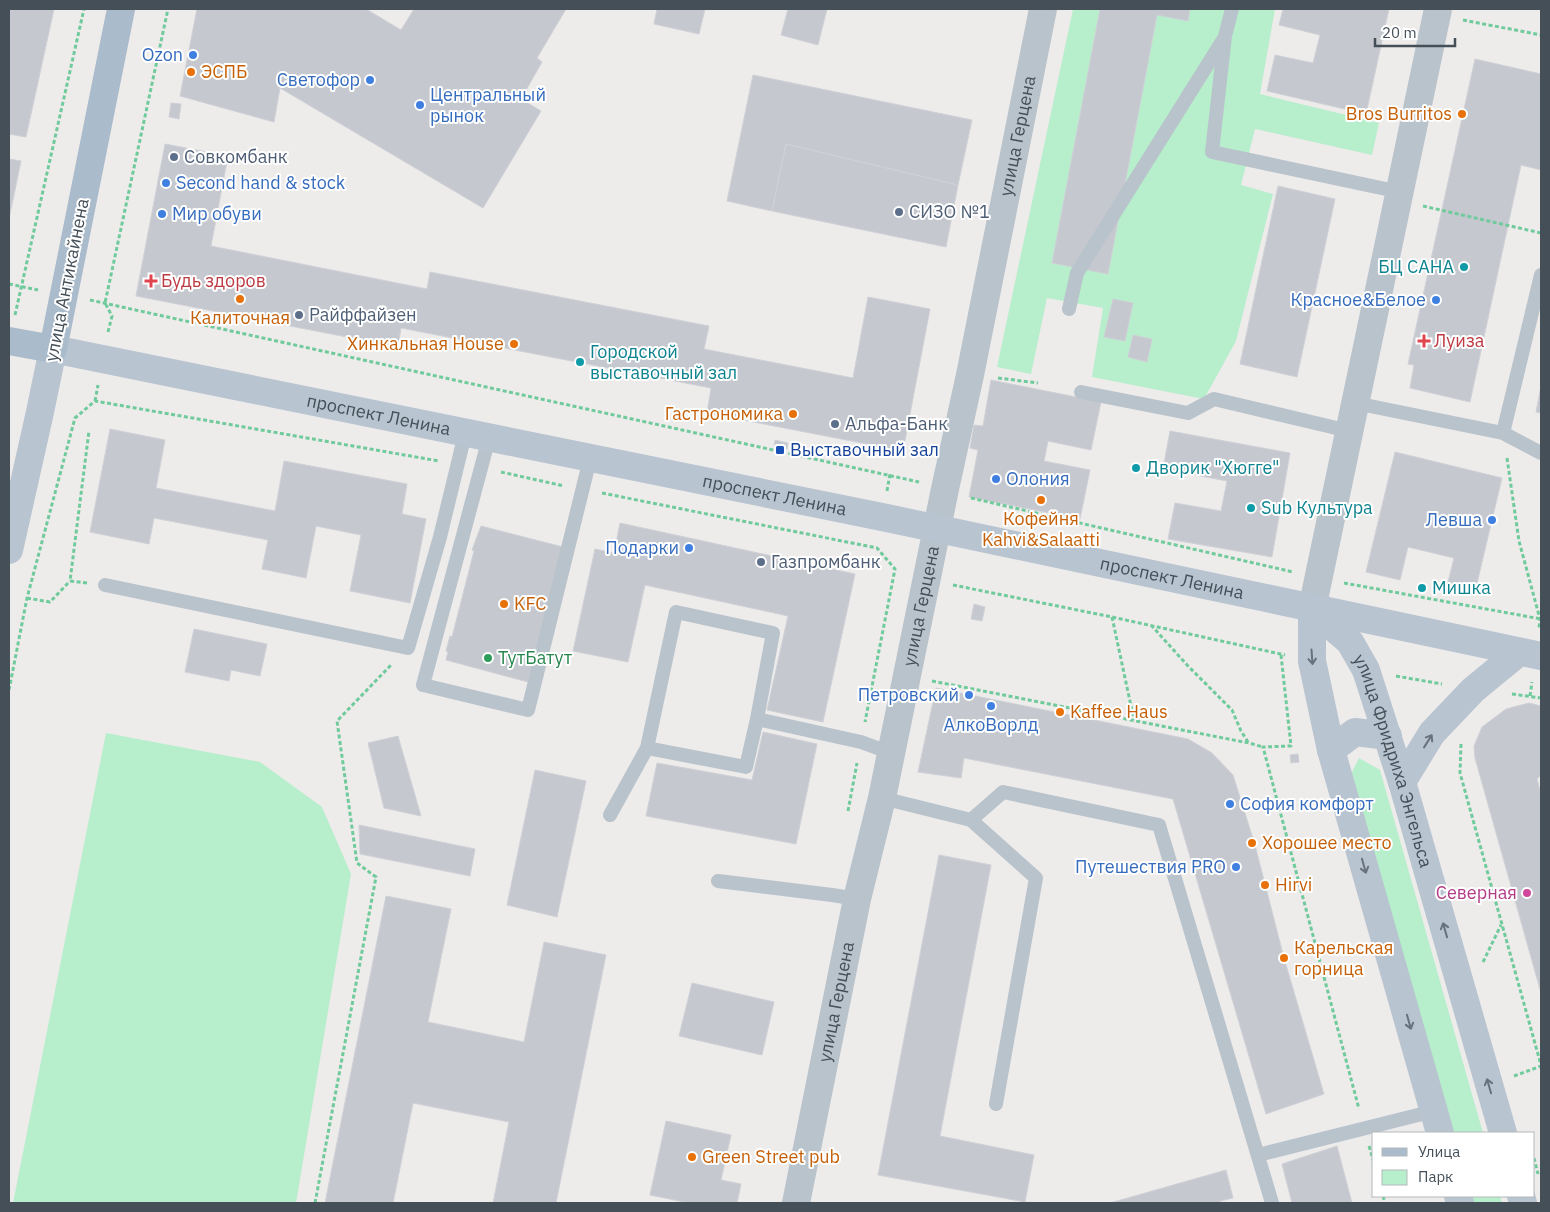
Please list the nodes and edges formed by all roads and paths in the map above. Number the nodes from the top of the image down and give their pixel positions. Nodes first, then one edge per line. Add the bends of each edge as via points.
1 (84, 9) edge
2 (121, 9) edge
3 (168, 9) edge
4 (1044, 9) edge
5 (1232, 9) edge
6 (1438, 12) edge
7 (1541, 35) edge
8 (1225, 36) junction
9 (1410, 199) junction
10 (1541, 232) edge
11 (1541, 275) edge
12 (9, 284) edge
13 (1069, 309) dead end
14 (9, 341) edge
15 (53, 349) junction
16 (970, 375) junction
17 (1038, 383) dead end
18 (1080, 392) dead end
19 (1355, 403) junction
20 (89, 431) dead end
21 (1349, 431) junction
22 (1503, 433) junction
23 (477, 436) junction
24 (1541, 453) edge
25 (590, 459) junction
26 (945, 489) junction
27 (937, 530) junction
28 (9, 550) edge
29 (895, 569) dead end
30 (1318, 578) junction
31 (926, 579) junction
32 (70, 581) junction
33 (105, 585) joint
34 (27, 598) dead end
35 (1312, 609) junction
36 (1112, 616) junction
37 (1540, 619) edge
38 (1151, 625) junction
39 (408, 648) junction
40 (1282, 654) junction
41 (1530, 654) edge
42 (1312, 661) junction
43 (1366, 670) junction
44 (945, 683) dead end
45 (1474, 690) junction
46 (1520, 694) junction
47 (1504, 697) dead end
48 (1541, 698) edge
49 (757, 719) junction
50 (1134, 720) junction
51 (1388, 736) junction
52 (1461, 741) dead end
53 (1249, 743) junction
54 (1263, 747) junction
55 (647, 748) junction
56 (1331, 750) junction
57 (891, 753) junction
58 (1402, 782) junction
59 (882, 798) junction
60 (610, 815) dead end
61 (971, 820) junction
62 (718, 881) dead end
63 (857, 899) junction
64 (1541, 1065) edge
65 (1510, 1077) dead end
66 (996, 1104) dead end
67 (1437, 1122) edge
68 (1364, 1127) junction
69 (1503, 1132) edge
70 (1258, 1155) junction
71 (1372, 1156) edge
72 (1535, 1161) edge
73 (1539, 1175) dead end
74 (315, 1203) edge
75 (796, 1203) edge
76 (1272, 1203) edge

1 - 12 path via 21,287
2 - 15 main road, улица Антикайнена
3 - 26 path via 105,303 890,474
4 - 16 street, улица Герцена
5 - 8 lane
6 - 7 path
6 - 9 street
8 - 9 lane via 1212,152
8 - 13 lane via 1077,273
9 - 10 path
9 - 19 street
11 - 22 lane
14 - 15 main road, проспект Ленина
15 - 23 main road, проспект Ленина
15 - 28 main road, улица Антикайнена
16 - 17 path
16 - 26 street, улица Герцена
18 - 21 lane via 1188,413 1214,399
19 - 21 street
19 - 22 lane
20 - 32 path
21 - 30 street
22 - 24 lane
22 - 37 path via 1519,541
23 - 25 main road, проспект Ленина
23 - 25 lane via 423,686 528,710
23 - 39 lane via 440,537
25 - 27 main road, проспект Ленина
26 - 27 street, улица Герцена
26 - 30 path via 967,497
27 - 31 street, улица Герцена
27 - 35 main road, проспект Ленина
29 - 31 path
30 - 35 street
30 - 37 path
31 - 36 path
31 - 57 street, улица Герцена
32 - 33 path
32 - 34 path via 50,602
33 - 39 lane
35 - 41 main road, проспект Ленина
35 -> 42 main road
35 - 43 main road, улица Фридриха Энгельса via 1350,642
36 - 38 path
36 - 50 path
38 - 40 path
38 - 53 path via 1232,710
39 - 74 path via 337,721 357,864 376,877
40 - 42 path
40 - 54 path via 1291,746
41 - 45 main road
42 - 56 main road
43 - 45 path
43 - 51 main road, улица Фридриха Энгельса
44 - 50 path
45 - 46 path
58 -> 45 main road via 1432,733
46 - 47 path
46 - 48 path
49 - 55 lane via 746,767
49 - 55 lane via 773,633 676,612
49 - 57 lane via 861,742
50 - 53 path
51 - 56 main road via 1355,732
51 - 58 main road, улица Фридриха Энгельса
52 - 64 path via 1460,773
53 - 54 path
54 - 68 path
55 - 60 lane
56 -> 67 main road
57 - 59 street, улица Герцена
69 -> 58 main road, улица Фридриха Энгельса
59 - 61 lane
59 - 63 street, улица Герцена
61 - 66 lane via 1036,878
61 - 70 lane via 1003,792 1159,825
62 - 63 lane
63 - 75 street, улица Герцена
64 - 65 path
67 - 68 lane
68 - 70 lane
68 - 71 path
70 - 76 lane
72 - 73 path

